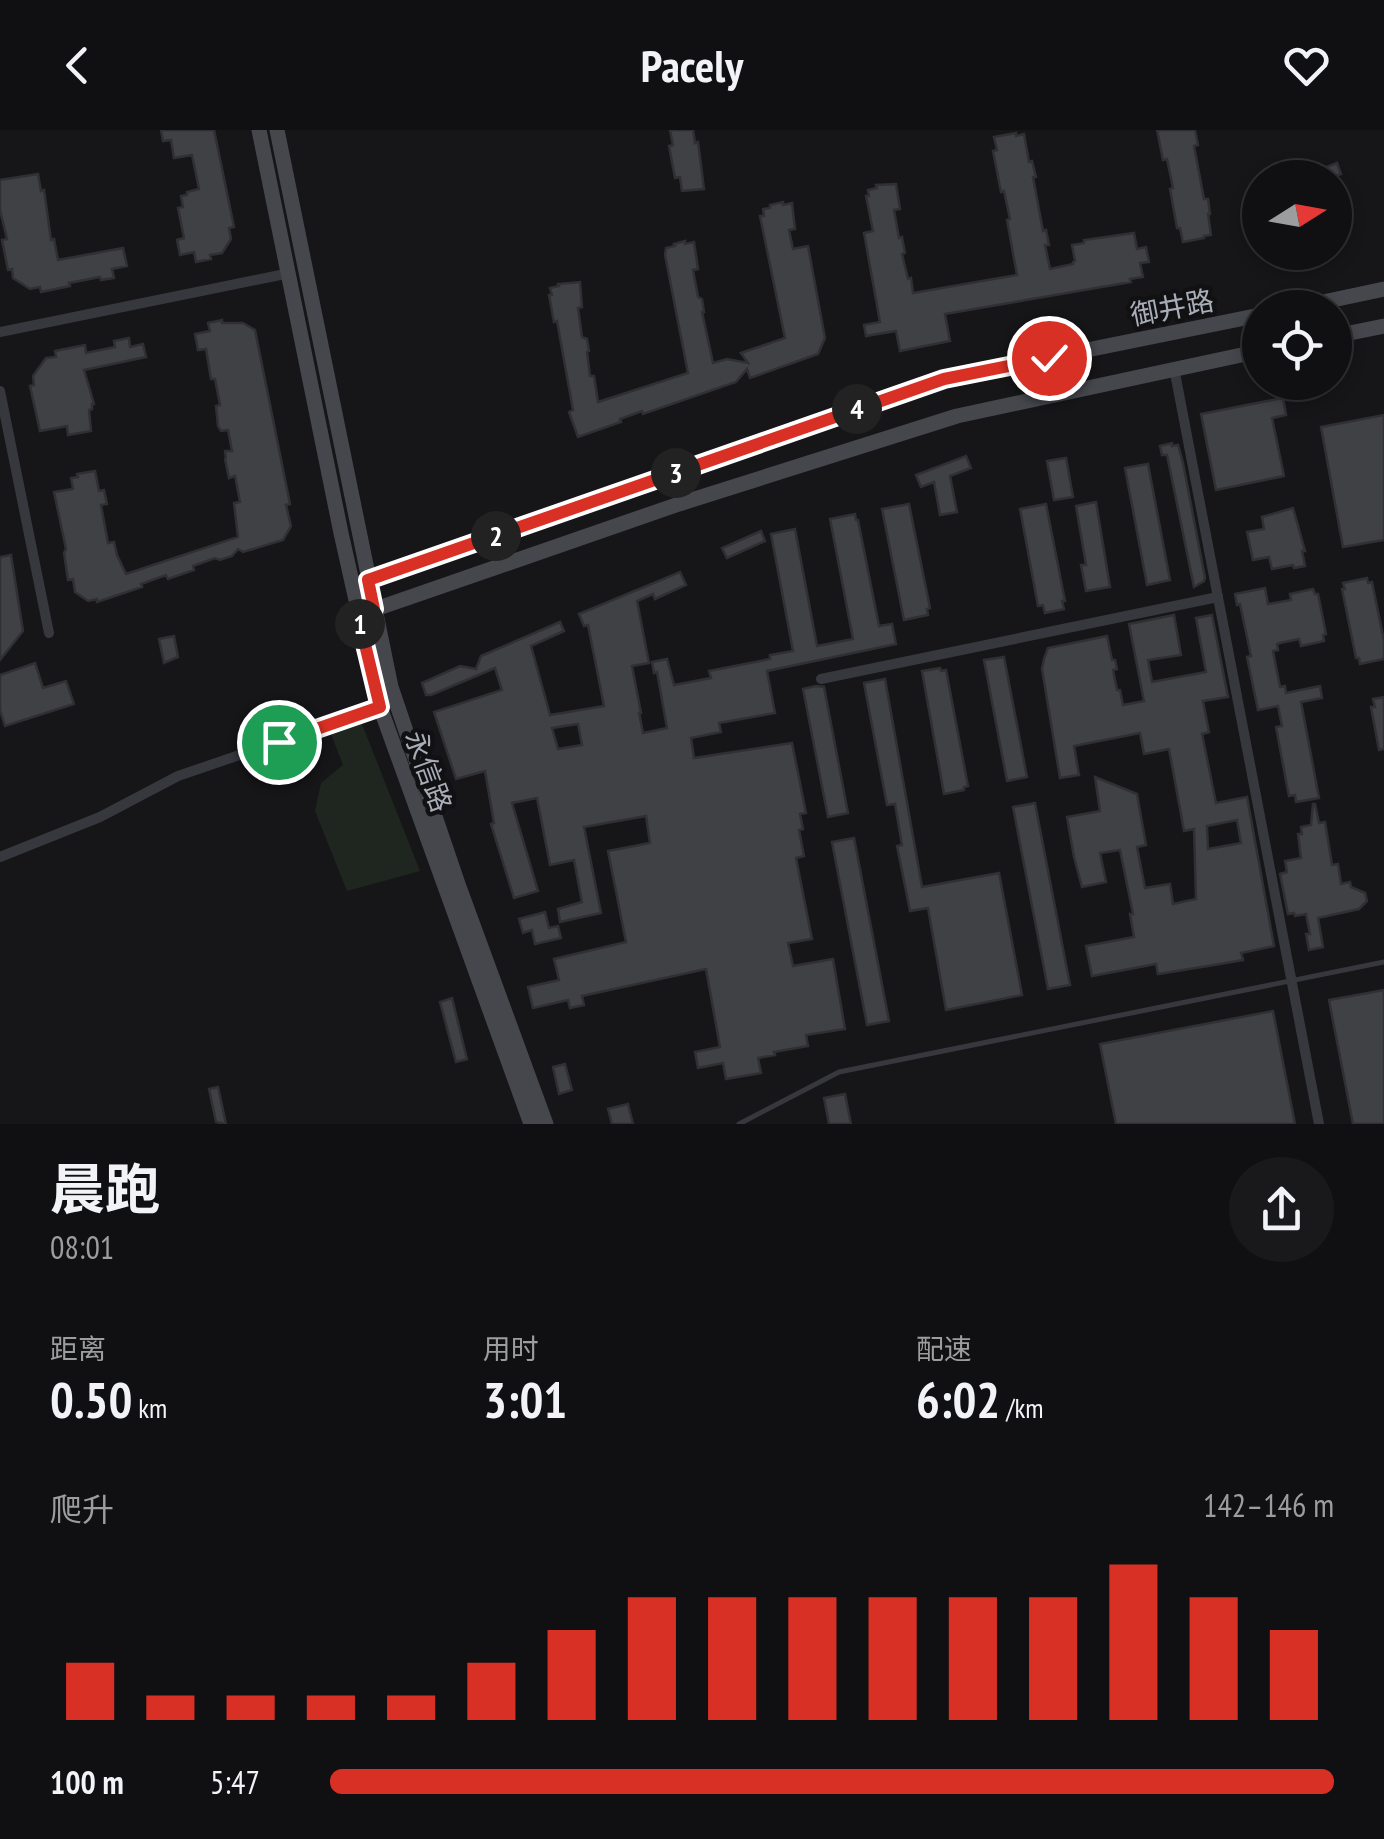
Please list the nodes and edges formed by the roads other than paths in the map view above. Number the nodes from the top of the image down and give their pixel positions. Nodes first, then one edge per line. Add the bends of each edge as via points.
1 (260, 130) edge
2 (277, 130) edge
3 (290, 273) junction
4 (1384, 290) edge
5 (1352, 296) edge
6 (1242, 318) edge
7 (1384, 326) edge
8 (0, 332) edge
9 (1352, 333) edge
10 (1242, 354) edge
11 (1174, 368) junction
12 (0, 392) edge
13 (368, 580) junction
14 (352, 586) junction
15 (1218, 597) junction
16 (366, 612) junction
17 (48, 633) dead end
18 (820, 679) dead end
19 (380, 707) junction
20 (0, 857) edge
21 (1384, 962) edge
22 (1292, 980) junction
23 (531, 1124) edge
24 (546, 1124) edge
25 (740, 1124) edge
26 (1319, 1124) edge

1 - 3 street, 永信路
2 - 13 street, 永信路
3 - 8 street
3 - 14 street, 永信路
4 - 5 street
6 - 13 street, 御井路 via 944,379
7 - 9 street
10 - 11 street
11 - 15 street
11 - 16 street via 957,416
12 - 17 street
13 - 14 street, 御井路
13 - 16 street, 永信路
14 - 16 street, 永信路
15 - 18 street
15 - 22 street
16 - 19 street, 永信路
16 - 24 street, 永信路
19 - 20 street via 178,776 100,817
19 - 23 street, 永信路
21 - 22 lane
22 - 25 lane via 838,1072
22 - 26 street

